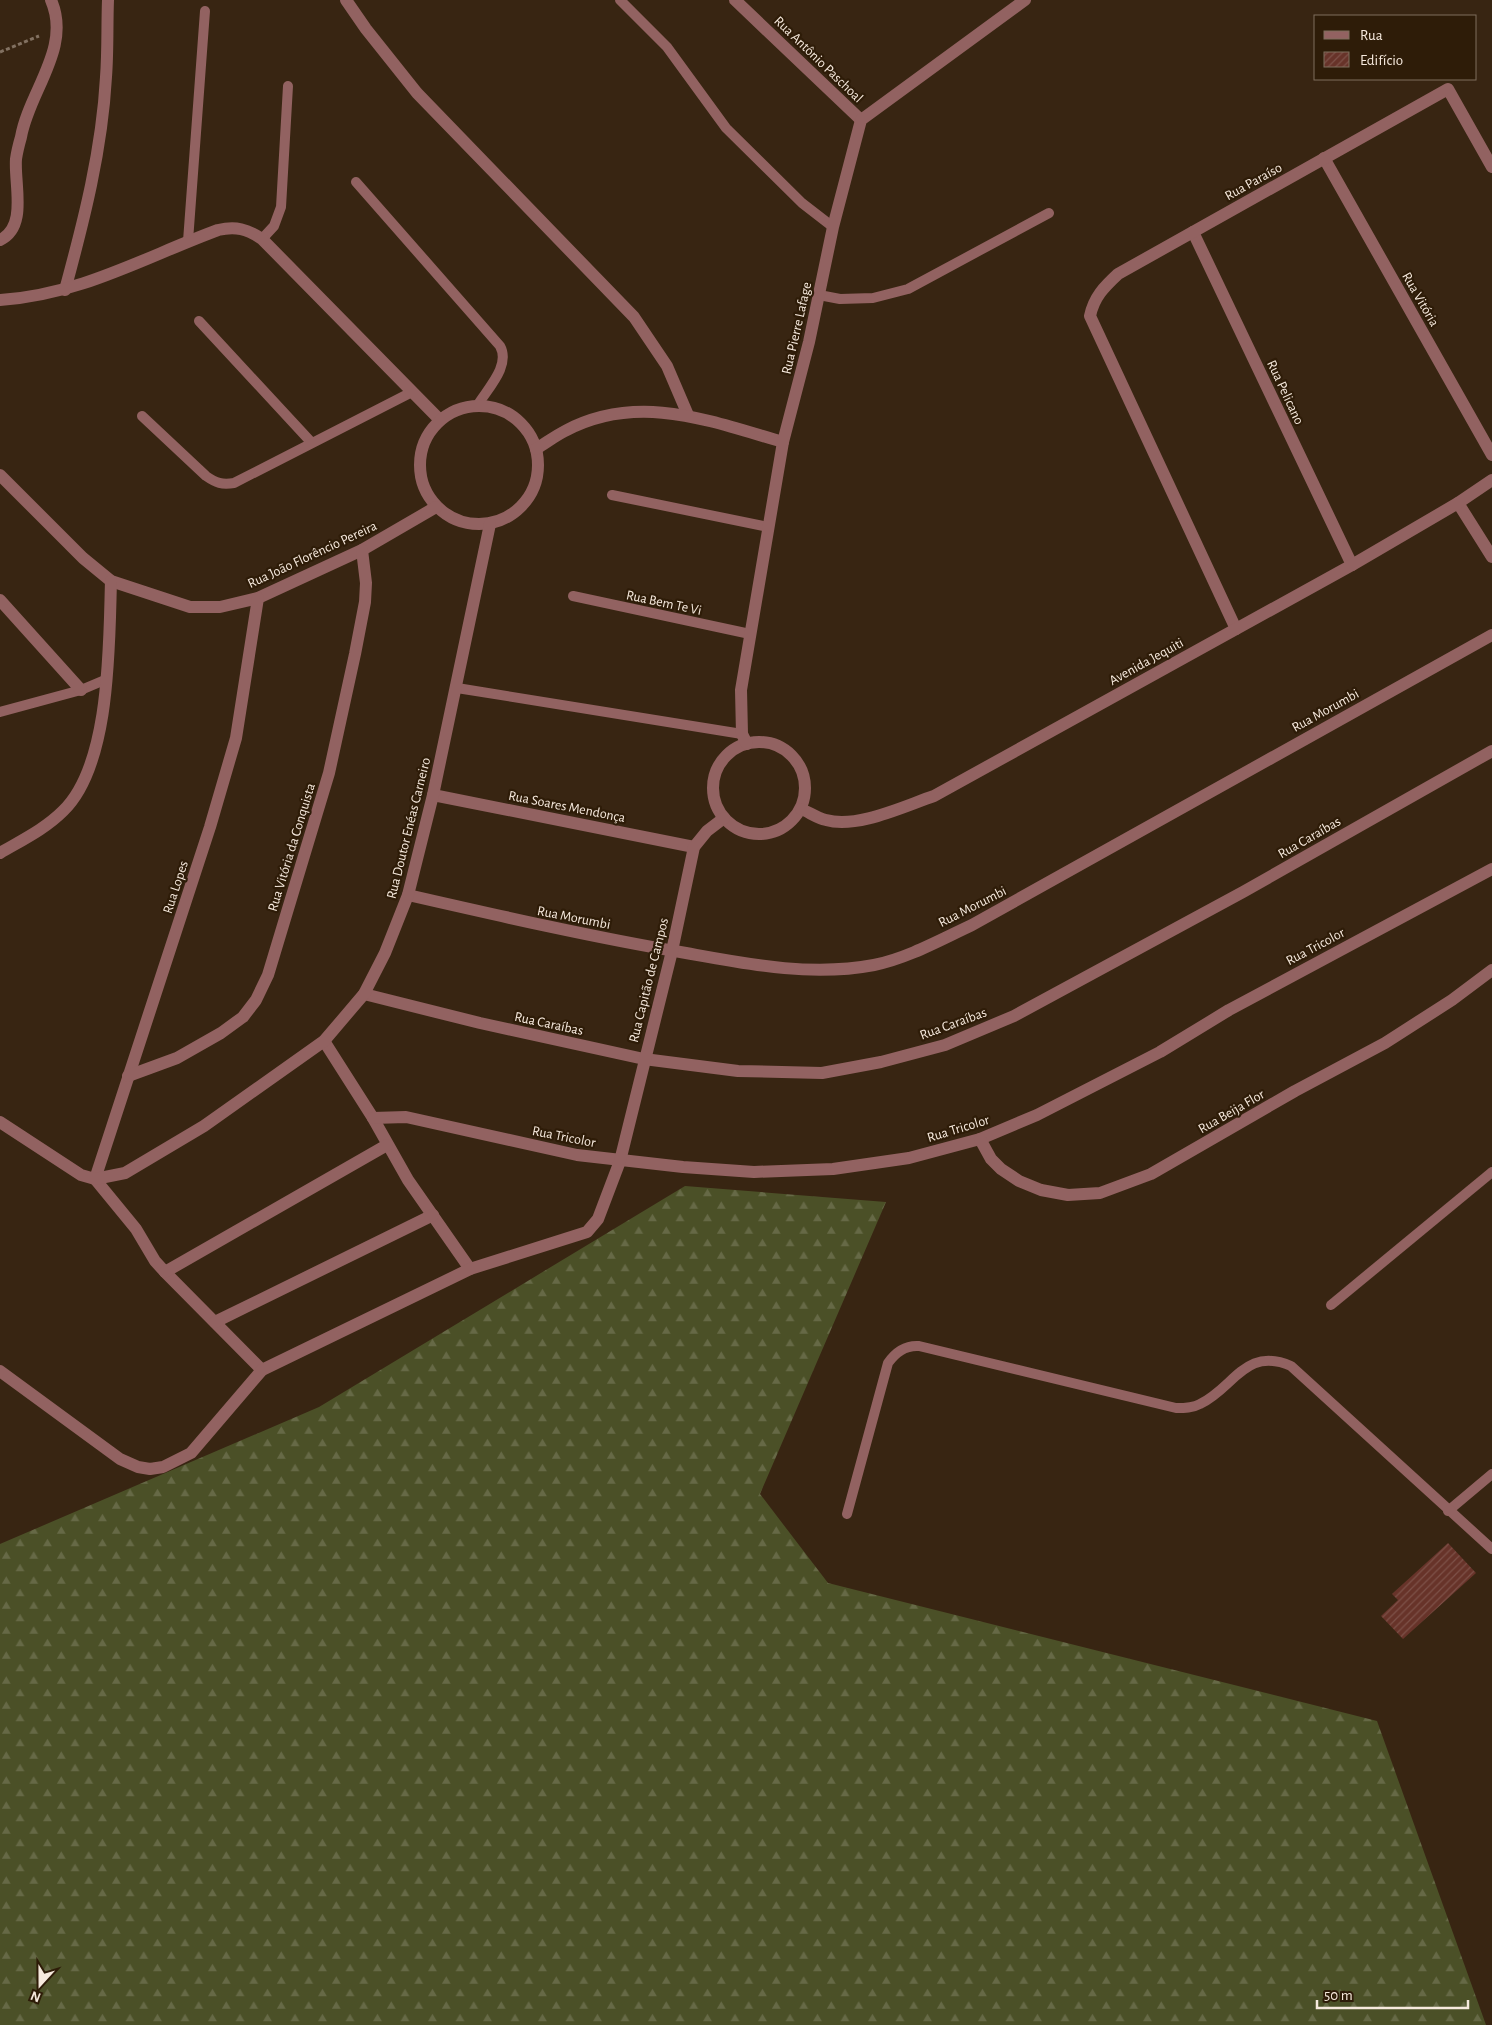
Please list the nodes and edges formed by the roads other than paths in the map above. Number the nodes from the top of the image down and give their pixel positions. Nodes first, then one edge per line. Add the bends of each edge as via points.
1 (51, 0) edge
2 (108, 0) edge
3 (346, 0) edge
4 (620, 0) edge
5 (736, 0) edge
6 (1024, 0) edge
7 (205, 11) dead end
8 (288, 86) dead end
9 (861, 120) junction
10 (1324, 158) junction
11 (1492, 167) edge
12 (356, 182) dead end
13 (1049, 212) dead end
14 (833, 227) junction
15 (1193, 232) junction
16 (262, 239) junction
17 (0, 240) edge
18 (188, 241) junction
19 (65, 290) junction
20 (819, 295) junction
21 (0, 300) edge
22 (199, 321) dead end
23 (412, 392) junction
24 (477, 406) junction
25 (688, 415) junction
26 (142, 416) dead end
27 (440, 420) junction
28 (311, 442) junction
29 (783, 442) junction
30 (536, 449) junction
31 (1492, 455) edge
32 (0, 475) edge
33 (1492, 480) edge
34 (612, 494) dead end
35 (1458, 503) junction
36 (436, 507) junction
37 (490, 524) junction
38 (768, 527) junction
39 (362, 550) junction
40 (1492, 557) edge
41 (1352, 565) junction
42 (111, 581) junction
43 (573, 596) dead end
44 (258, 598) junction
45 (0, 600) edge
46 (1236, 629) junction
47 (750, 634) junction
48 (1492, 634) edge
49 (107, 679) junction
50 (457, 688) junction
51 (81, 690) junction
52 (0, 712) edge
53 (745, 739) junction
54 (1492, 750) edge
55 (433, 795) junction
56 (801, 809) junction
57 (724, 818) junction
58 (694, 847) junction
59 (0, 853) edge
60 (1492, 869) edge
61 (408, 895) junction
62 (672, 951) junction
63 (1492, 970) edge
64 (364, 994) junction
65 (324, 1041) junction
66 (644, 1059) junction
67 (128, 1076) junction
68 (373, 1118) junction
69 (0, 1122) edge
70 (980, 1139) junction
71 (387, 1145) junction
72 (620, 1161) junction
73 (1492, 1172) edge
74 (95, 1179) junction
75 (433, 1215) junction
76 (470, 1269) junction
77 (165, 1272) junction
78 (1331, 1305) dead end
79 (215, 1322) junction
80 (262, 1370) junction
81 (0, 1371) edge
82 (1492, 1474) edge
83 (1448, 1511) junction
84 (847, 1514) dead end
85 (1492, 1549) edge

1 - 17 street via 58,28 56,44 23,124 16,160 14,228
2 - 19 street via 106,77 94,170 86,215
3 - 25 street via 417,93 634,317 667,366
4 - 14 lane via 667,47 726,128 802,203
5 - 9 street, Rua Antônio Paschoal
6 - 9 street
7 - 18 lane
8 - 16 lane via 281,207 274,226
9 - 14 street, Rua Pierre Lafage
10 - 11 street, Rua Paraíso via 1448,89
10 - 15 street, Rua Paraíso
10 - 31 street, Rua Vitória
12 - 24 lane via 500,346 504,354 501,368
13 - 20 lane via 908,289 873,298 840,299
14 - 20 street, Rua Pierre Lafage
15 - 41 street, Rua Pelicano
15 - 46 street, Rua Paraíso via 1118,274 1101,290 1090,316
16 - 18 street via 249,230 232,226
16 - 23 street
18 - 19 street via 112,274
19 - 21 street
20 - 29 street, Rua Pierre Lafage
22 - 28 lane
23 - 27 street
23 - 28 lane
24 - 27 street via 457,410
24 - 30 street via 496,408 514,417 528,431
25 - 29 street
25 - 30 street via 637,410 597,418 566,430
26 - 28 lane via 206,476 223,485 234,483
27 - 36 street via 428,434 420,452 419,472 425,491
29 - 38 street, Rua Pierre Lafage
30 - 37 street via 538,469 534,488 524,505 509,517
32 - 42 street, Rua João Florêncio Pereira via 83,558
33 - 35 street, Avenida Jequiti
34 - 38 lane
35 - 40 street
35 - 41 street, Avenida Jequiti
36 - 37 street via 452,519 471,525
36 - 39 street, Rua João Florêncio Pereira
37 - 50 street, Rua Doutor Enéas Carneiro
38 - 47 street, Rua Pierre Lafage
39 - 44 street, Rua João Florêncio Pereira
39 - 67 street, Rua Vitória da Conquista via 365,602 335,746 268,975 256,1000 243,1017 228,1028 177,1058
41 - 46 street, Avenida Jequiti
42 - 44 street, Rua João Florêncio Pereira via 190,606 220,607
42 - 49 street
43 - 47 lane, Rua Bem Te Vi
44 - 67 street, Rua Lopes via 236,738
45 - 51 street
46 - 56 street, Avenida Jequiti via 934,796 877,816 842,822 825,820
47 - 53 street, Rua Pierre Lafage via 741,690
48 - 62 street, Rua Morumbi via 980,920 913,952 874,964 826,970 779,968
49 - 51 lane
49 - 59 street via 95,748 82,784 65,810 44,827
50 - 53 lane
50 - 55 street, Rua Doutor Enéas Carneiro
51 - 52 lane
53 - 56 street via 777,746 799,765 805,779
53 - 57 street via 722,760 715,774 714,797
54 - 66 street, Rua Caraíbas via 1243,892 1014,1016 945,1045 822,1073 738,1071
55 - 58 street, Rua Soares Mendonça
55 - 61 street, Rua Doutor Enéas Carneiro
56 - 57 street via 780,830 765,834 735,828
57 - 58 street, Rua Capitão de Campos
58 - 62 street, Rua Capitão de Campos
60 - 70 street, Rua Tricolor via 1237,1006 1160,1052 1037,1115
61 - 62 street, Rua Morumbi
61 - 64 street, Rua Doutor Enéas Carneiro via 385,953
62 - 66 street, Rua Capitão de Campos
63 - 70 street, Rua Beija Flor via 1385,1043 1150,1174 1100,1193 1068,1196 1019,1181 991,1159
64 - 65 street, Rua Doutor Enéas Carneiro
64 - 66 street, Rua Caraíbas
65 - 68 street
65 - 74 street, Rua Doutor Enéas Carneiro via 204,1126 125,1173
66 - 72 street, Rua Capitão de Campos
67 - 74 street, Rua Lopes
68 - 71 street
68 - 72 street, Rua Tricolor via 406,1117 577,1155
69 - 74 street via 81,1175
70 - 72 street, Rua Tricolor via 909,1158 833,1169 754,1172
71 - 75 street
71 - 77 street
72 - 76 street, Rua Capitão de Campos via 598,1219 587,1232
73 - 78 lane
74 - 77 street via 136,1229
75 - 76 street
75 - 79 street
76 - 80 street, Rua Capitão de Campos
77 - 79 street
79 - 80 street
80 - 81 street via 191,1453 163,1467 150,1468 120,1459
82 - 83 lane
83 - 84 lane via 1291,1366 1279,1361 1253,1363 1199,1405 1176,1408 912,1346 888,1363
83 - 85 lane

